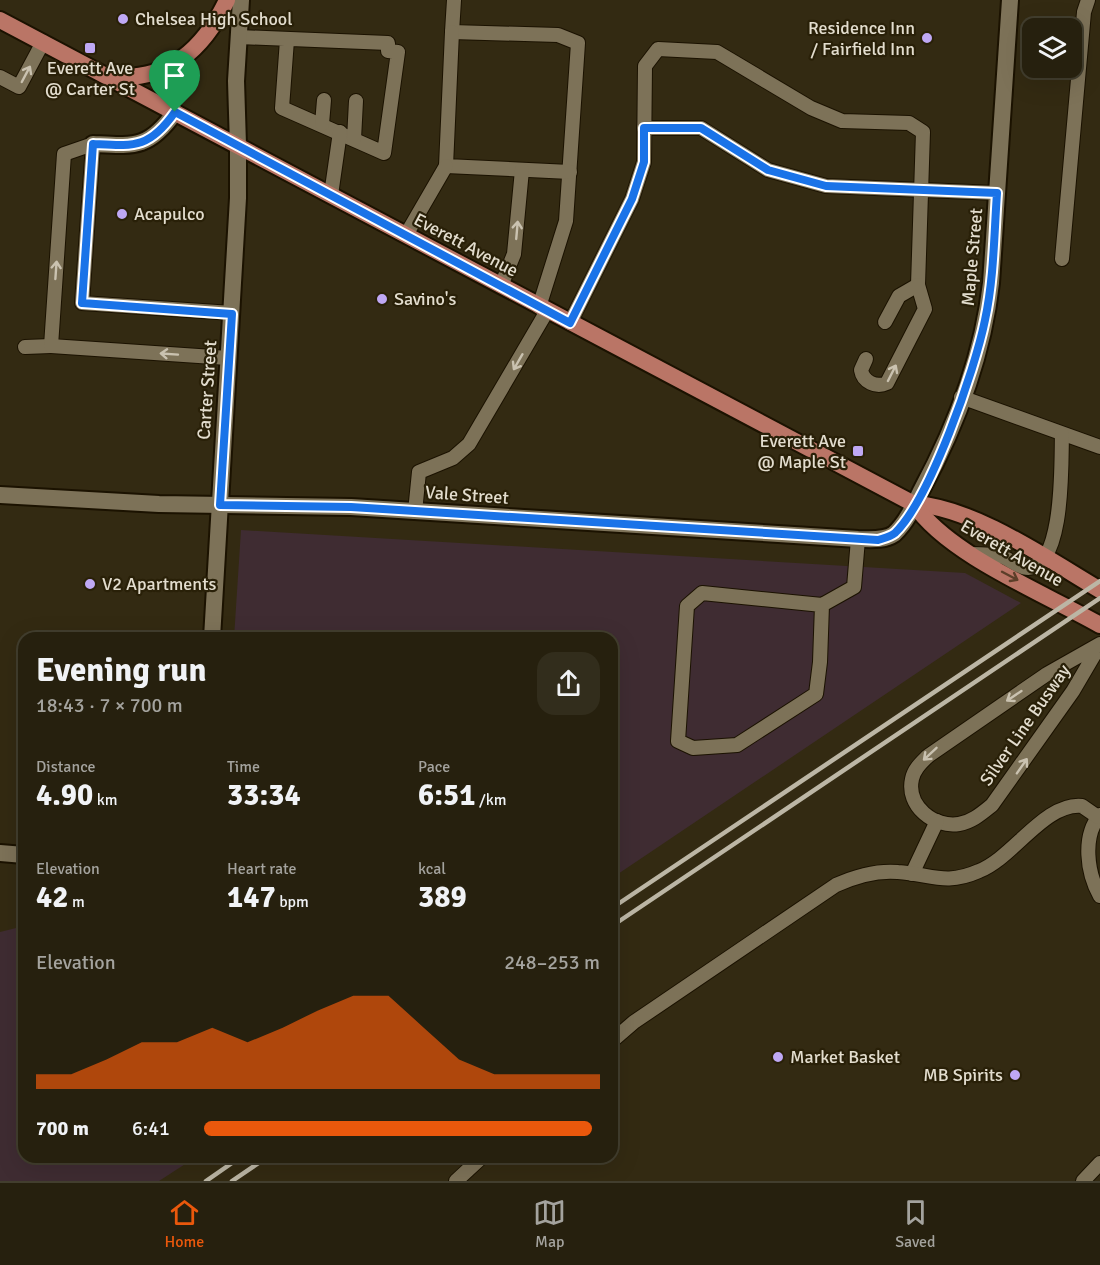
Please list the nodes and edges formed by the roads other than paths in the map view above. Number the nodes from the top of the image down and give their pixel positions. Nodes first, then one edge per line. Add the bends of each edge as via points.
1 (227, 0) edge
2 (241, 0) edge
3 (454, 0) edge
4 (1010, 0) edge
5 (1088, 0) edge
6 (0, 20) edge
7 (452, 32) junction
8 (239, 37) junction
9 (287, 40) junction
10 (43, 42) junction
11 (104, 75) junction
12 (0, 77) edge
13 (324, 100) dead end
14 (356, 101) dead end
15 (175, 112) junction
16 (322, 124) junction
17 (644, 128) junction
18 (340, 132) junction
19 (354, 139) junction
20 (93, 144) junction
21 (238, 146) junction
22 (446, 166) junction
23 (522, 170) junction
24 (570, 172) junction
25 (922, 191) junction
26 (997, 193) junction
27 (331, 195) junction
28 (406, 235) junction
29 (1062, 259) dead end
30 (918, 285) junction
31 (501, 286) junction
32 (543, 309) junction
33 (232, 314) junction
34 (885, 322) dead end
35 (570, 323) junction
36 (51, 346) junction
37 (25, 347) dead end
38 (228, 358) junction
39 (866, 359) dead end
40 (961, 397) junction
41 (1062, 435) junction
42 (1100, 447) edge
43 (0, 495) edge
44 (914, 504) junction
45 (220, 505) junction
46 (415, 512) junction
47 (858, 539) junction
48 (970, 554) junction
49 (1043, 557) junction
50 (1100, 590) edge
51 (822, 605) junction
52 (1100, 625) edge
53 (212, 632) edge
54 (1100, 644) edge
55 (1099, 816) edge
56 (937, 821) junction
57 (0, 853) edge
58 (18, 854) edge
59 (912, 874) junction
60 (1099, 891) edge
61 (618, 1036) edge
62 (475, 1163) edge
63 (1100, 1163) edge
64 (456, 1181) edge
65 (1083, 1181) edge

1 - 11 main road via 203,41 181,61 150,74
2 - 8 street, Carter Street
3 - 7 lane
4 - 26 street, Maple Street
5 - 29 lane
6 - 10 main road, Everett Avenue
7 - 22 lane
7 - 24 lane via 558,35 578,44
8 - 9 lane
8 - 21 street, Carter Street
9 - 16 lane via 282,108
9 - 19 lane via 358,47 388,43 388,51 398,52 384,153
10 - 11 main road, Everett Avenue
12 -> 10 lane via 19,87
11 - 15 main road, Everett Avenue
13 - 16 lane
14 - 19 lane
15 - 20 street via 148,141
15 - 21 main road, Everett Avenue
16 - 18 lane
17 - 25 lane via 701,128 768,170 826,186
17 - 25 lane via 645,66 658,49 717,52 811,108 842,121 909,123 923,132
17 - 35 lane via 644,162 632,199
18 - 19 lane
18 - 27 lane
20 - 33 lane via 82,303
36 -> 20 lane via 64,154
21 - 27 main road, Everett Avenue
21 - 33 street, Carter Street
22 - 23 lane
22 - 28 lane
23 - 24 lane
31 -> 23 lane via 514,254
24 - 32 lane via 566,221
25 - 26 lane
25 - 30 lane
26 - 40 street, Maple Street via 986,319
27 - 28 main road, Everett Avenue
28 - 31 main road, Everett Avenue
30 - 34 lane via 899,296
39 -> 30 lane via 861,370 865,379 876,385 887,383 925,309
31 - 32 main road, Everett Avenue
32 - 35 main road, Everett Avenue
32 -> 46 lane via 469,444 453,458 419,472
33 - 38 street, Carter Street
35 - 44 main road, Everett Avenue
36 - 37 lane
38 -> 36 lane
38 - 45 street, Carter Street
40 - 41 lane
40 - 44 street, Maple Street
41 - 42 lane
41 - 49 lane via 1057,526
43 - 45 street, Vale Street
44 - 47 street, Vale Street via 893,535 878,540
44 - 48 main road, Everett Avenue via 936,530
44 - 49 main road, Everett Avenue via 959,513
45 - 46 street, Vale Street
45 - 53 street, Carter Street
46 - 47 street, Vale Street
47 - 51 lane via 854,587
48 - 49 lane via 997,556 1026,568 1035,566
48 -> 52 main road, Everett Avenue
49 - 50 main road, Everett Avenue
51 - 51 lane via 702,593 687,606 678,741 693,748 737,746 816,694
56 -> 54 lane, Silver Line Busway via 951,825 968,822 992,805 1073,692
54 -> 56 lane via 1047,674 921,762 912,777 912,791 924,814
55 - 59 lane via 1082,806 1068,806 1053,813 1006,855 981,871 951,879
55 - 60 lane via 1089,842 1091,877
56 - 59 lane
57 - 58 street
59 - 61 lane via 872,873 836,885
62 - 64 lane
63 - 65 lane

